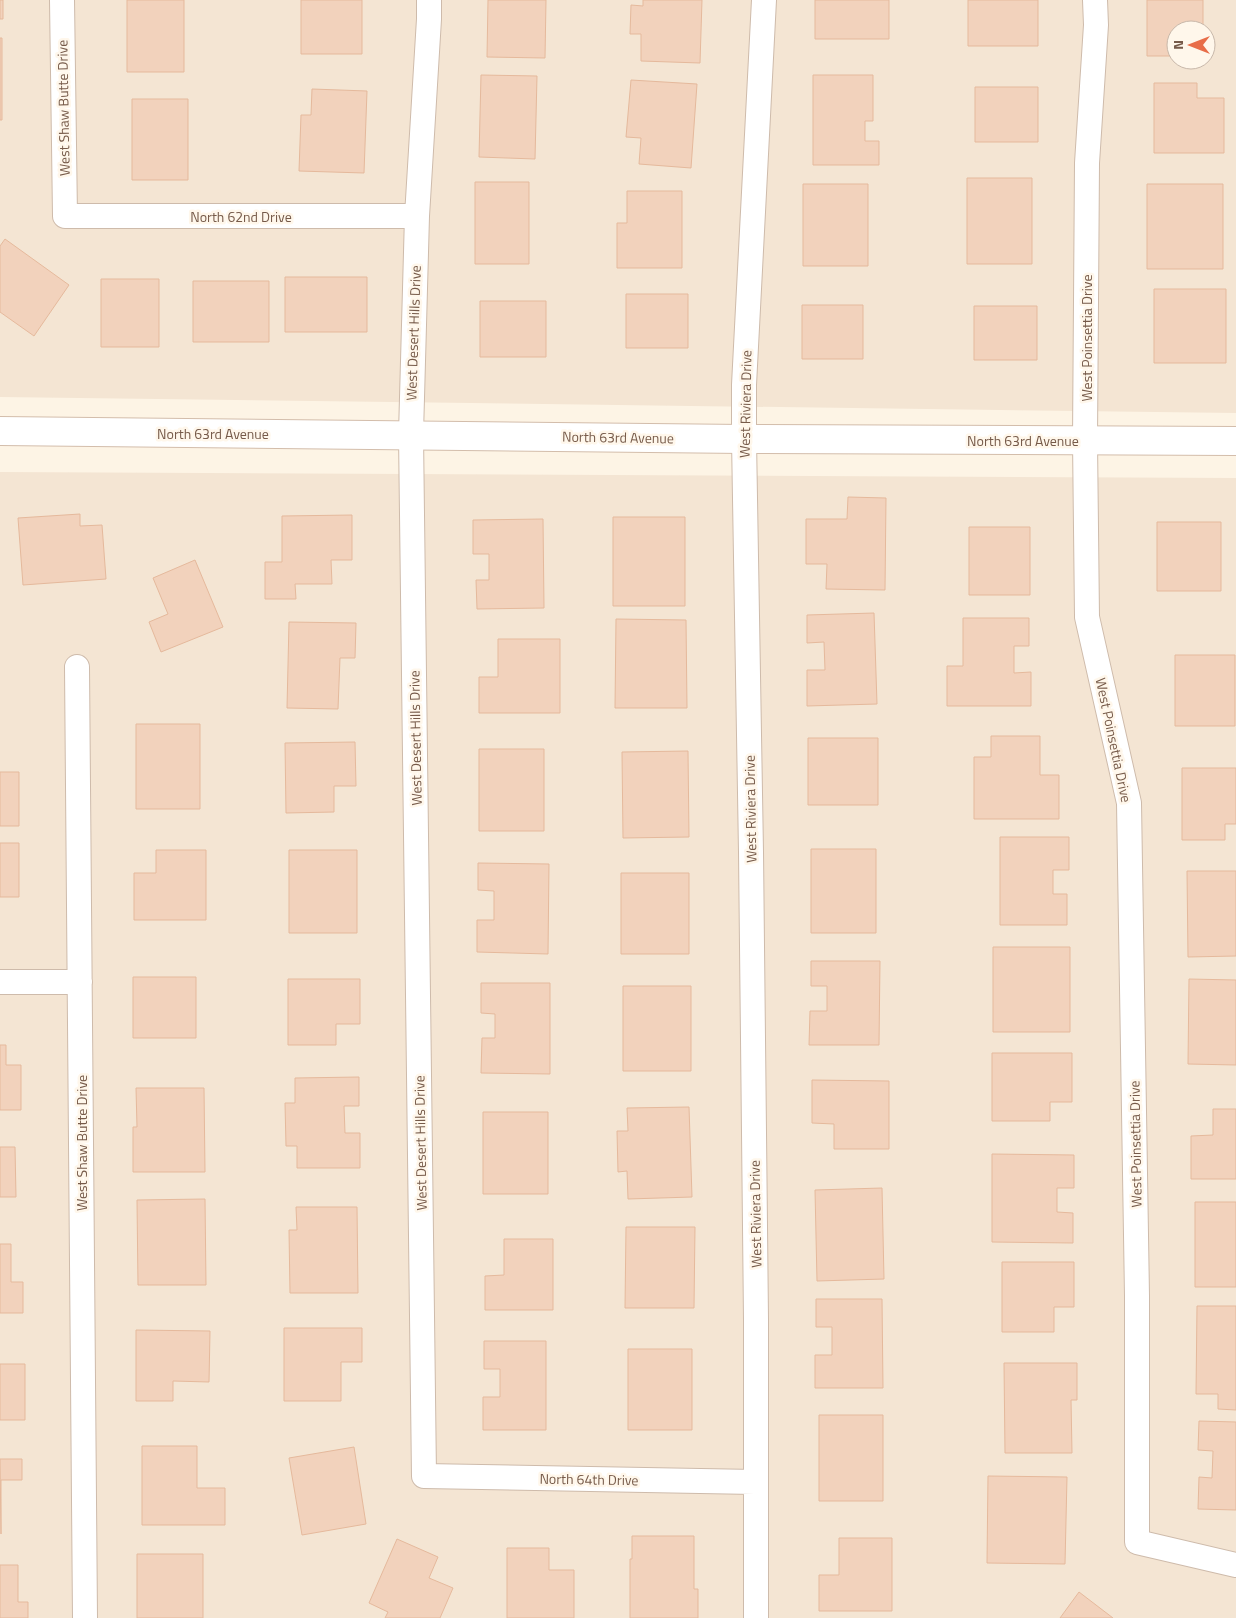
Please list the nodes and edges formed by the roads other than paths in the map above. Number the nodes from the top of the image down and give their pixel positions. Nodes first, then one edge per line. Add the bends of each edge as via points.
1 (62, 0) edge
2 (429, 0) edge
3 (764, 0) edge
4 (1095, 0) edge
5 (65, 216) joint
6 (417, 216) junction
7 (0, 431) edge
8 (411, 434) junction
9 (744, 439) junction
10 (1085, 440) junction
11 (1236, 441) edge
12 (78, 667) dead end
13 (0, 982) edge
14 (80, 982) junction
15 (424, 1476) joint
16 (755, 1482) junction
17 (1236, 1565) edge
18 (85, 1618) edge
19 (756, 1618) edge

1 - 5 street, West Shaw Butte Drive
2 - 6 street, West Desert Hills Drive
3 - 9 street, West Riviera Drive
4 - 10 street, West Poinsettia Drive via 1087,163
5 - 6 street, North 62nd Drive
6 - 8 street, West Desert Hills Drive
7 - 8 street, North 63rd Avenue
8 - 9 street, North 63rd Avenue
8 - 15 street, West Desert Hills Drive
9 - 10 street, North 63rd Avenue
9 - 16 street, West Riviera Drive via 756,1280
10 - 11 street, North 63rd Avenue
10 - 17 street, West Poinsettia Drive via 1087,617 1129,803 1138,1296 1138,1542
12 - 14 street, West Shaw Butte Drive
13 - 14 street
14 - 18 street, West Shaw Butte Drive
15 - 16 street, North 64th Drive
16 - 19 street, West Riviera Drive

